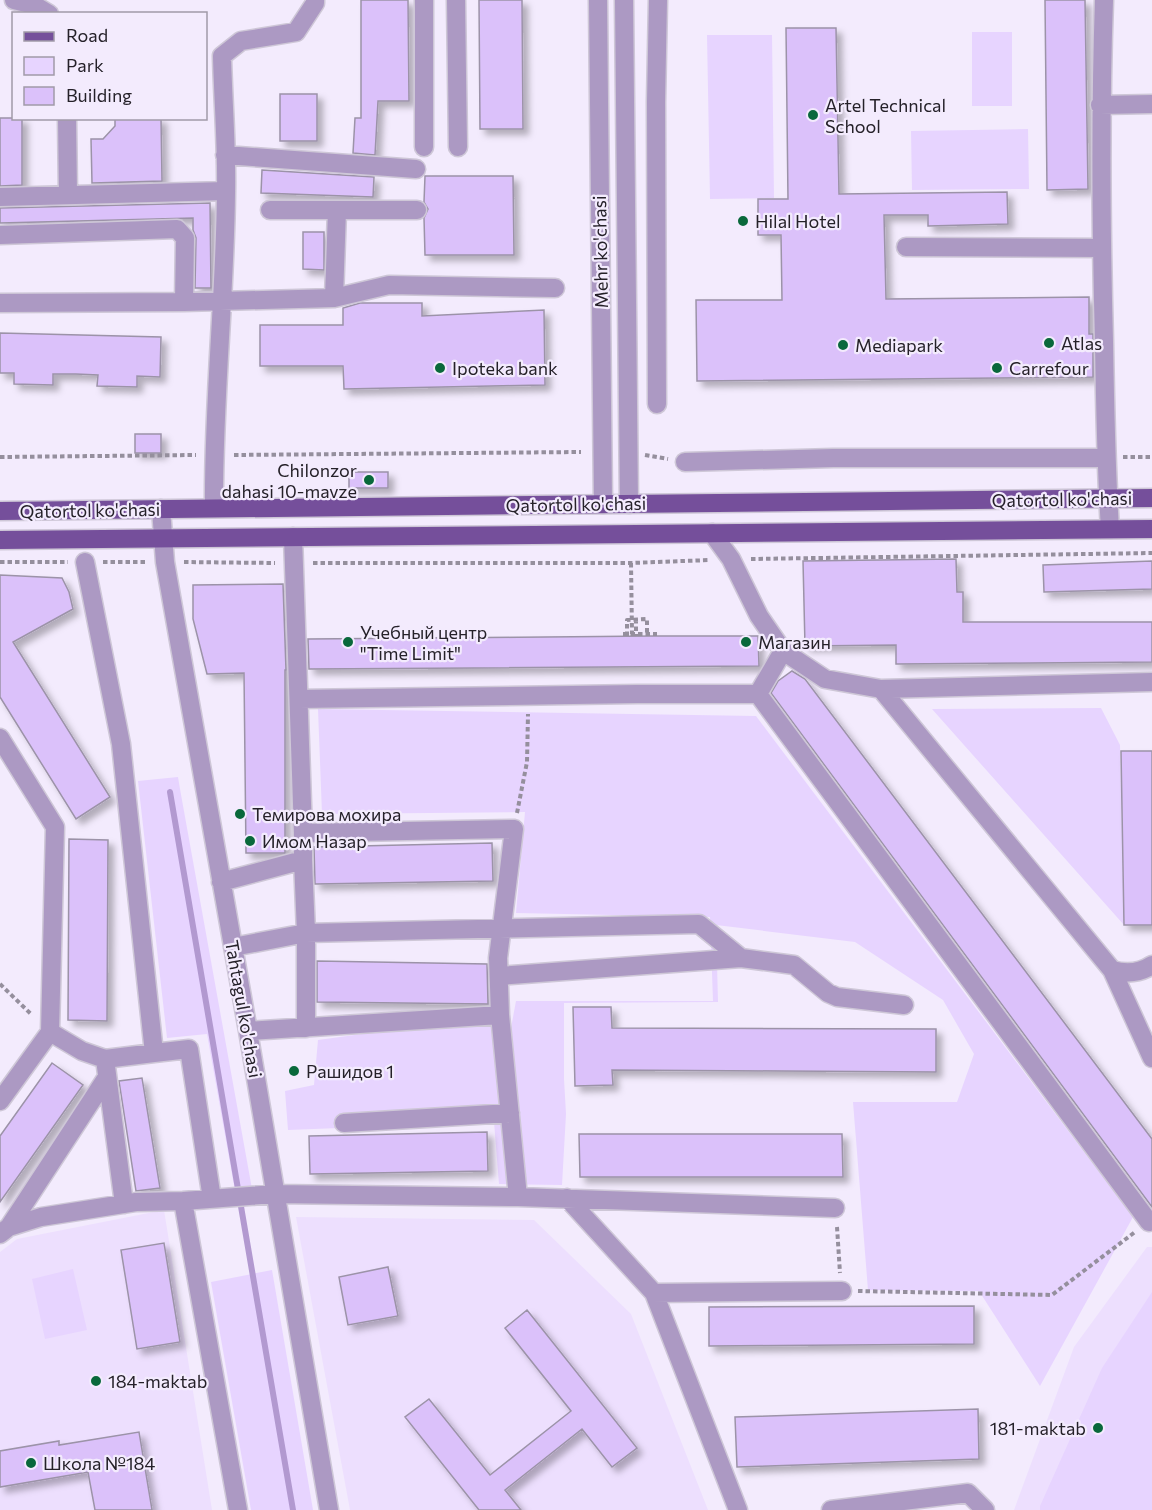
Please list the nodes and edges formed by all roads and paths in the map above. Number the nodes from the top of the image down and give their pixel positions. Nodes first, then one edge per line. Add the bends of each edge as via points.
1 (14, 0) edge
2 (315, 0) edge
3 (424, 0) edge
4 (456, 0) edge
5 (598, 0) edge
6 (624, 0) edge
7 (658, 0) edge
8 (1104, 0) edge
9 (46, 12) edge
10 (424, 100) junction
11 (457, 100) junction
12 (1152, 104) edge
13 (1100, 105) junction
14 (67, 120) edge
15 (424, 147) dead end
16 (458, 147) dead end
17 (225, 155) junction
18 (416, 169) dead end
19 (226, 191) junction
20 (68, 195) junction
21 (0, 197) edge
22 (270, 210) dead end
23 (337, 210) junction
24 (417, 210) dead end
25 (0, 235) edge
26 (906, 247) dead end
27 (1102, 248) junction
28 (555, 288) dead end
29 (334, 298) junction
30 (222, 301) junction
31 (184, 302) junction
32 (0, 303) edge
33 (657, 404) dead end
34 (581, 452) dead end
35 (213, 455) junction
36 (0, 457) edge
37 (1152, 457) edge
38 (1106, 458) junction
39 (685, 462) dead end
40 (1152, 498) edge
41 (1108, 499) junction
42 (603, 504) junction
43 (629, 504) junction
44 (214, 508) junction
45 (161, 509) junction
46 (0, 511) edge
47 (1110, 529) junction
48 (1152, 529) edge
49 (712, 533) junction
50 (604, 534) junction
51 (630, 534) junction
52 (293, 537) junction
53 (162, 538) junction
54 (0, 540) edge
55 (1152, 553) edge
56 (731, 559) junction
57 (0, 562) edge
58 (85, 562) junction
59 (165, 562) junction
60 (293, 563) junction
61 (631, 563) junction
62 (636, 619) junction
63 (630, 635) junction
64 (645, 635) junction
65 (655, 635) dead end
66 (783, 651) junction
67 (1152, 681) edge
68 (881, 689) junction
69 (758, 694) junction
70 (528, 695) junction
71 (299, 699) junction
72 (0, 738) edge
73 (514, 829) junction
74 (303, 833) junction
75 (303, 860) junction
76 (221, 882) junction
77 (503, 929) junction
78 (306, 933) junction
79 (233, 947) junction
80 (741, 958) junction
81 (1152, 965) edge
82 (1112, 970) junction
83 (499, 976) junction
84 (0, 984) edge
85 (904, 1005) dead end
86 (500, 1015) junction
87 (306, 1028) junction
88 (248, 1031) junction
89 (50, 1032) junction
90 (154, 1053) junction
91 (1152, 1058) edge
92 (106, 1068) junction
93 (0, 1101) edge
94 (510, 1113) junction
95 (344, 1123) dead end
96 (275, 1194) junction
97 (518, 1197) junction
98 (567, 1198) junction
99 (218, 1199) junction
100 (183, 1201) junction
101 (124, 1204) junction
102 (835, 1208) joint
103 (1150, 1221) edge
104 (5, 1231) edge
105 (842, 1291) junction
106 (654, 1293) junction
107 (238, 1510) edge
108 (329, 1510) edge
109 (738, 1510) edge
110 (831, 1510) edge
111 (985, 1510) edge

1 - 9 street
2 - 17 street via 296,32 241,41 222,56
3 - 10 street
4 - 11 street
5 - 42 street, Mehr ko'chasi
6 - 43 street, Mehr ko'chasi
7 - 33 street
8 - 13 street
10 - 11 street
10 - 15 street
11 - 16 street
12 - 13 street
13 - 27 street
14 - 20 street
17 - 18 street
17 - 19 street
19 - 20 street
19 - 30 street
20 - 21 street
22 - 23 street
23 - 24 street
23 - 29 street
25 - 31 street via 177,229 185,238
26 - 27 street
27 - 38 street
28 - 29 street via 389,285
29 - 30 street
30 - 31 street
30 - 35 street
31 - 32 street
34 - 35 path
35 - 36 path
35 - 44 street
37 - 38 path
38 - 39 street
38 - 41 street
40 - 41 main road, Qatortol ko'chasi
41 - 43 main road, Qatortol ko'chasi
41 - 47 street
42 - 43 main road, Qatortol ko'chasi
42 - 44 main road, Qatortol ko'chasi
42 - 50 main road
42 - 51 main road
43 - 51 main road
44 - 45 main road, Qatortol ko'chasi
45 - 46 main road, Qatortol ko'chasi
45 - 53 street, Tahtagul ko'chasi
47 - 48 main road, Qatortol ko'chasi
47 - 49 main road, Qatortol ko'chasi
49 - 51 main road, Qatortol ko'chasi
49 - 56 street
50 - 51 main road, Qatortol ko'chasi
50 - 52 main road, Qatortol ko'chasi
52 - 53 main road, Qatortol ko'chasi
52 - 60 street
53 - 54 main road, Qatortol ko'chasi
53 - 59 street, Tahtagul ko'chasi
55 - 56 path
56 - 61 path
56 - 66 street via 759,616
57 - 58 path
58 - 59 path
58 - 90 street via 121,744
59 - 60 path
59 - 76 street, Tahtagul ko'chasi
60 - 61 path
60 - 71 street
61 - 63 path
62 - 63 path
62 - 63 path via 627,620
62 - 64 path via 647,619
63 - 64 path
64 - 65 path
66 - 68 street via 825,679
66 - 69 street
67 - 68 street
68 - 82 street
69 - 70 street
69 - 103 street
70 - 71 street
70 - 73 path via 527,762
71 - 74 street
72 - 89 street via 56,827
73 - 74 street
73 - 77 street
74 - 75 street
75 - 76 street
75 - 78 street
76 - 79 street, Tahtagul ko'chasi
77 - 78 street
77 - 80 street via 699,924
77 - 83 street
78 - 79 street
78 - 87 street
79 - 88 street, Tahtagul ko'chasi
80 - 83 street
80 - 85 street via 794,965 837,997
81 - 82 street via 1136,972
82 - 91 street
83 - 86 street
84 - 89 path
86 - 87 street
86 - 94 street
87 - 88 street
88 - 96 street, Tahtagul ko'chasi
89 - 92 street
89 - 93 street
90 - 92 street
90 - 99 street via 189,1049
92 - 101 street
92 - 104 street
94 - 95 street
94 - 97 street
96 - 97 street
96 - 99 street
96 - 108 street, Tahtagul ko'chasi
97 - 98 street
98 - 102 street
98 - 106 street
99 - 100 street
100 - 101 street
100 - 107 street
101 - 104 street via 41,1217
102 - 105 path
103 - 105 path via 1052,1295
105 - 106 street
106 - 109 street
110 - 111 street via 968,1493

